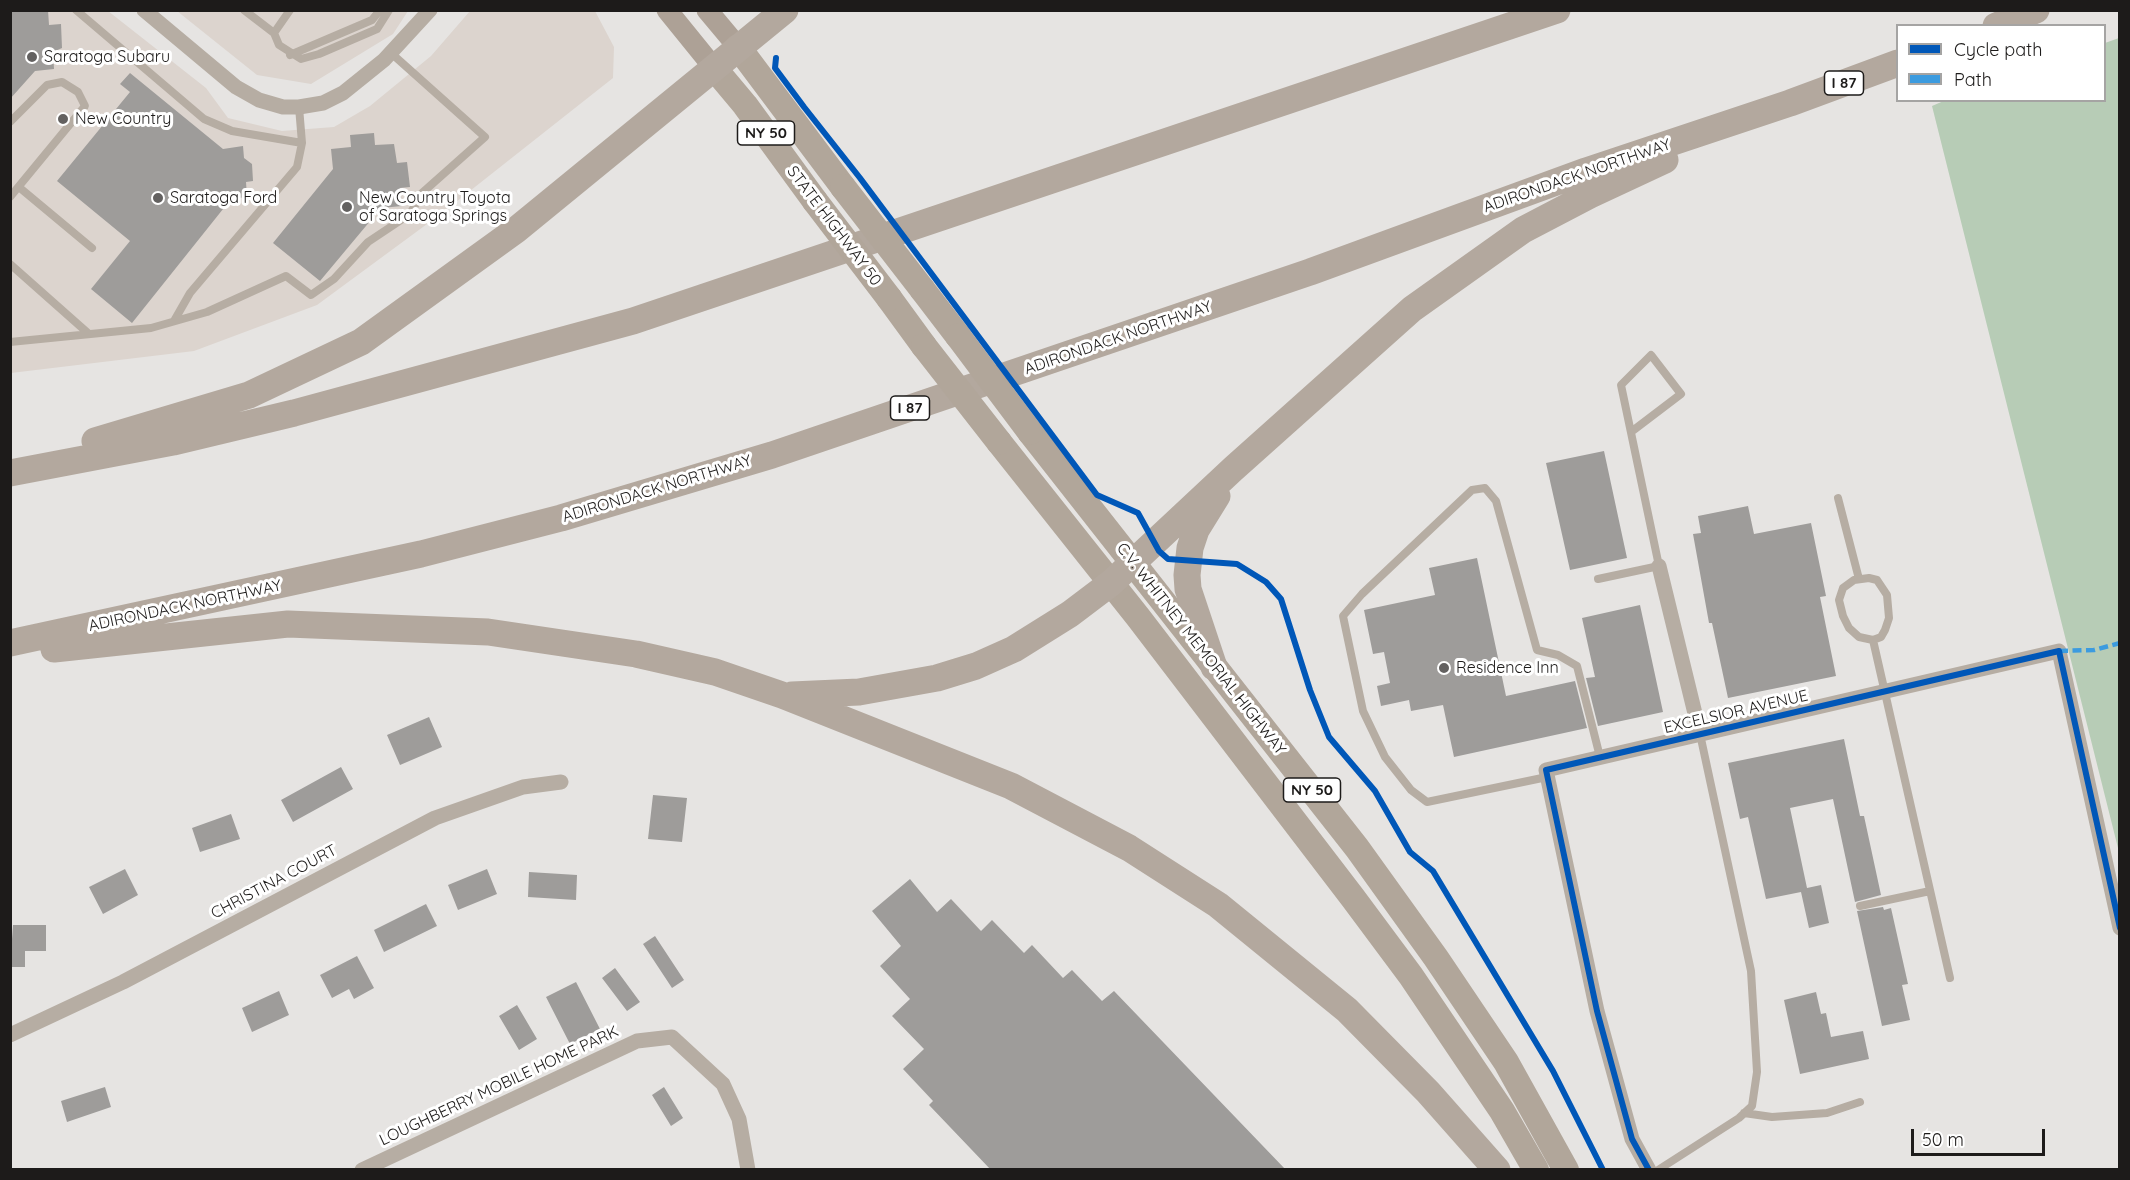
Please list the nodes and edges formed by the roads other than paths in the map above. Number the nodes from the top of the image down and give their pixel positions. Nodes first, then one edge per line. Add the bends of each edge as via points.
1 (76, 10) edge
2 (144, 10) edge
3 (244, 10) edge
4 (258, 10) edge
5 (290, 10) edge
6 (380, 10) edge
7 (389, 10) edge
8 (430, 10) edge
9 (667, 10) edge
10 (707, 10) edge
11 (785, 10) edge
12 (1557, 10) edge
13 (2036, 10) edge
14 (256, 19) junction
15 (2001, 24) edge
16 (274, 33) junction
17 (738, 47) junction
18 (391, 53) junction
19 (290, 55) junction
20 (1896, 64) edge
21 (714, 68) junction
22 (1790, 103) junction
23 (299, 107) junction
24 (10, 122) edge
25 (302, 143) junction
26 (20, 188) junction
27 (10, 197) edge
28 (92, 249) dead end
29 (10, 264) edge
30 (174, 321) junction
31 (89, 334) junction
32 (10, 342) edge
33 (1030, 432) joint
34 (1631, 432) junction
35 (999, 442) joint
36 (10, 464) edge
37 (1233, 469) junction
38 (10, 473) edge
39 (1838, 498) dead end
40 (1133, 563) junction
41 (1659, 566) junction
42 (1598, 579) dead end
43 (1859, 579) junction
44 (1111, 583) junction
45 (1873, 640) junction
46 (10, 643) edge
47 (10, 653) edge
48 (1214, 667) junction
49 (1884, 692) junction
50 (782, 695) junction
51 (1700, 734) junction
52 (1600, 757) junction
53 (1547, 777) junction
54 (561, 782) dead end
55 (1930, 891) junction
56 (1860, 906) dead end
57 (2120, 928) edge
58 (1950, 978) dead end
59 (10, 1035) edge
60 (1860, 1102) dead end
61 (1744, 1113) junction
62 (362, 1170) edge
63 (748, 1170) edge
64 (1497, 1170) edge
65 (1536, 1170) edge
66 (1566, 1170) edge
67 (1648, 1170) edge
68 (1658, 1170) edge

1 - 25 lane via 204,118 232,131
2 - 23 street via 236,87 259,100
3 - 14 lane
4 - 14 lane
5 - 16 lane
6 - 19 lane via 372,20
7 - 19 lane via 377,28 319,54 301,59
8 - 18 street
9 - 21 main road, STATE HIGHWAY 50 / NY 50
10 - 17 main road, STATE HIGHWAY 50 / NY 50
11 - 17 highway
12 - 38 highway via 633,321 173,442
13 - 15 highway
14 - 16 lane
16 - 19 lane via 279,45
17 - 21 highway
17 - 33 highway, STATE HIGHWAY 50 / NY 50, bridge
18 - 23 street via 343,93 323,103
18 - 30 lane via 485,137 422,193 411,214 368,242 334,279 311,295 286,276 207,312
20 - 22 highway, ADIRONDACK NORTHWAY / I 87
21 - 35 highway, STATE HIGHWAY 50 / NY 50, bridge
21 - 36 highway via 516,230 361,342 249,395
22 - 37 highway via 1523,230 1412,309
22 - 46 highway, ADIRONDACK NORTHWAY / I 87 via 1586,171 1310,272 728,468 561,518 421,554
23 - 25 lane
24 - 26 lane via 47,85 62,82 78,92 85,106
25 - 30 lane via 297,167 190,293
26 - 27 lane
26 - 28 lane
29 - 31 lane
30 - 31 lane via 152,328
31 - 32 lane
33 - 40 highway, C.V. WHITNEY MEMORIAL HIGHWAY / NY 50
34 - 34 lane via 1621,385 1651,355 1681,394
34 - 41 lane
35 - 44 highway, C.V. WHITNEY MEMORIAL HIGHWAY / NY 50
37 - 40 highway
37 - 48 highway via 1196,530 1187,575 1188,590
39 - 43 lane
40 - 44 highway
40 - 48 highway, C.V. WHITNEY MEMORIAL HIGHWAY / NY 50
41 - 42 lane
41 - 51 street
43 - 45 lane via 1877,580 1887,595 1887,624 1881,637
43 - 45 lane via 1843,588 1839,600 1849,628 1859,637
44 - 50 highway via 1014,649 976,666 937,678 859,692
44 - 65 highway, C.V. WHITNEY MEMORIAL HIGHWAY / NY 50 via 1410,975 1502,1111
45 - 49 lane
47 - 50 highway via 288,624 383,626 488,632 625,652 715,672
48 - 66 highway, C.V. WHITNEY MEMORIAL HIGHWAY / NY 50 via 1357,848 1436,958 1506,1062
49 - 51 street, EXCELSIOR AVENUE
49 - 55 lane
49 - 57 street, EXCELSIOR AVENUE via 2059,651
50 - 64 highway via 1011,786 1129,848 1218,905 1356,1018
51 - 52 street, EXCELSIOR AVENUE
51 - 61 lane via 1751,971 1757,1072 1752,1106
52 - 53 street, EXCELSIOR AVENUE via 1546,770
52 - 53 lane via 1576,666 1558,655 1537,650 1496,501 1485,488 1472,490 1343,616 1363,711 1385,757 1411,790 1427,802
53 - 67 street via 1597,1011 1632,1139
54 - 59 street, CHRISTINA COURT via 523,788 435,818 123,982
55 - 56 lane
55 - 58 lane
60 - 61 lane via 1827,1113 1772,1117
61 - 68 lane
62 - 63 street, LOUGHBERRY MOBILE HOME PARK via 637,1041 672,1037 723,1084 739,1119

